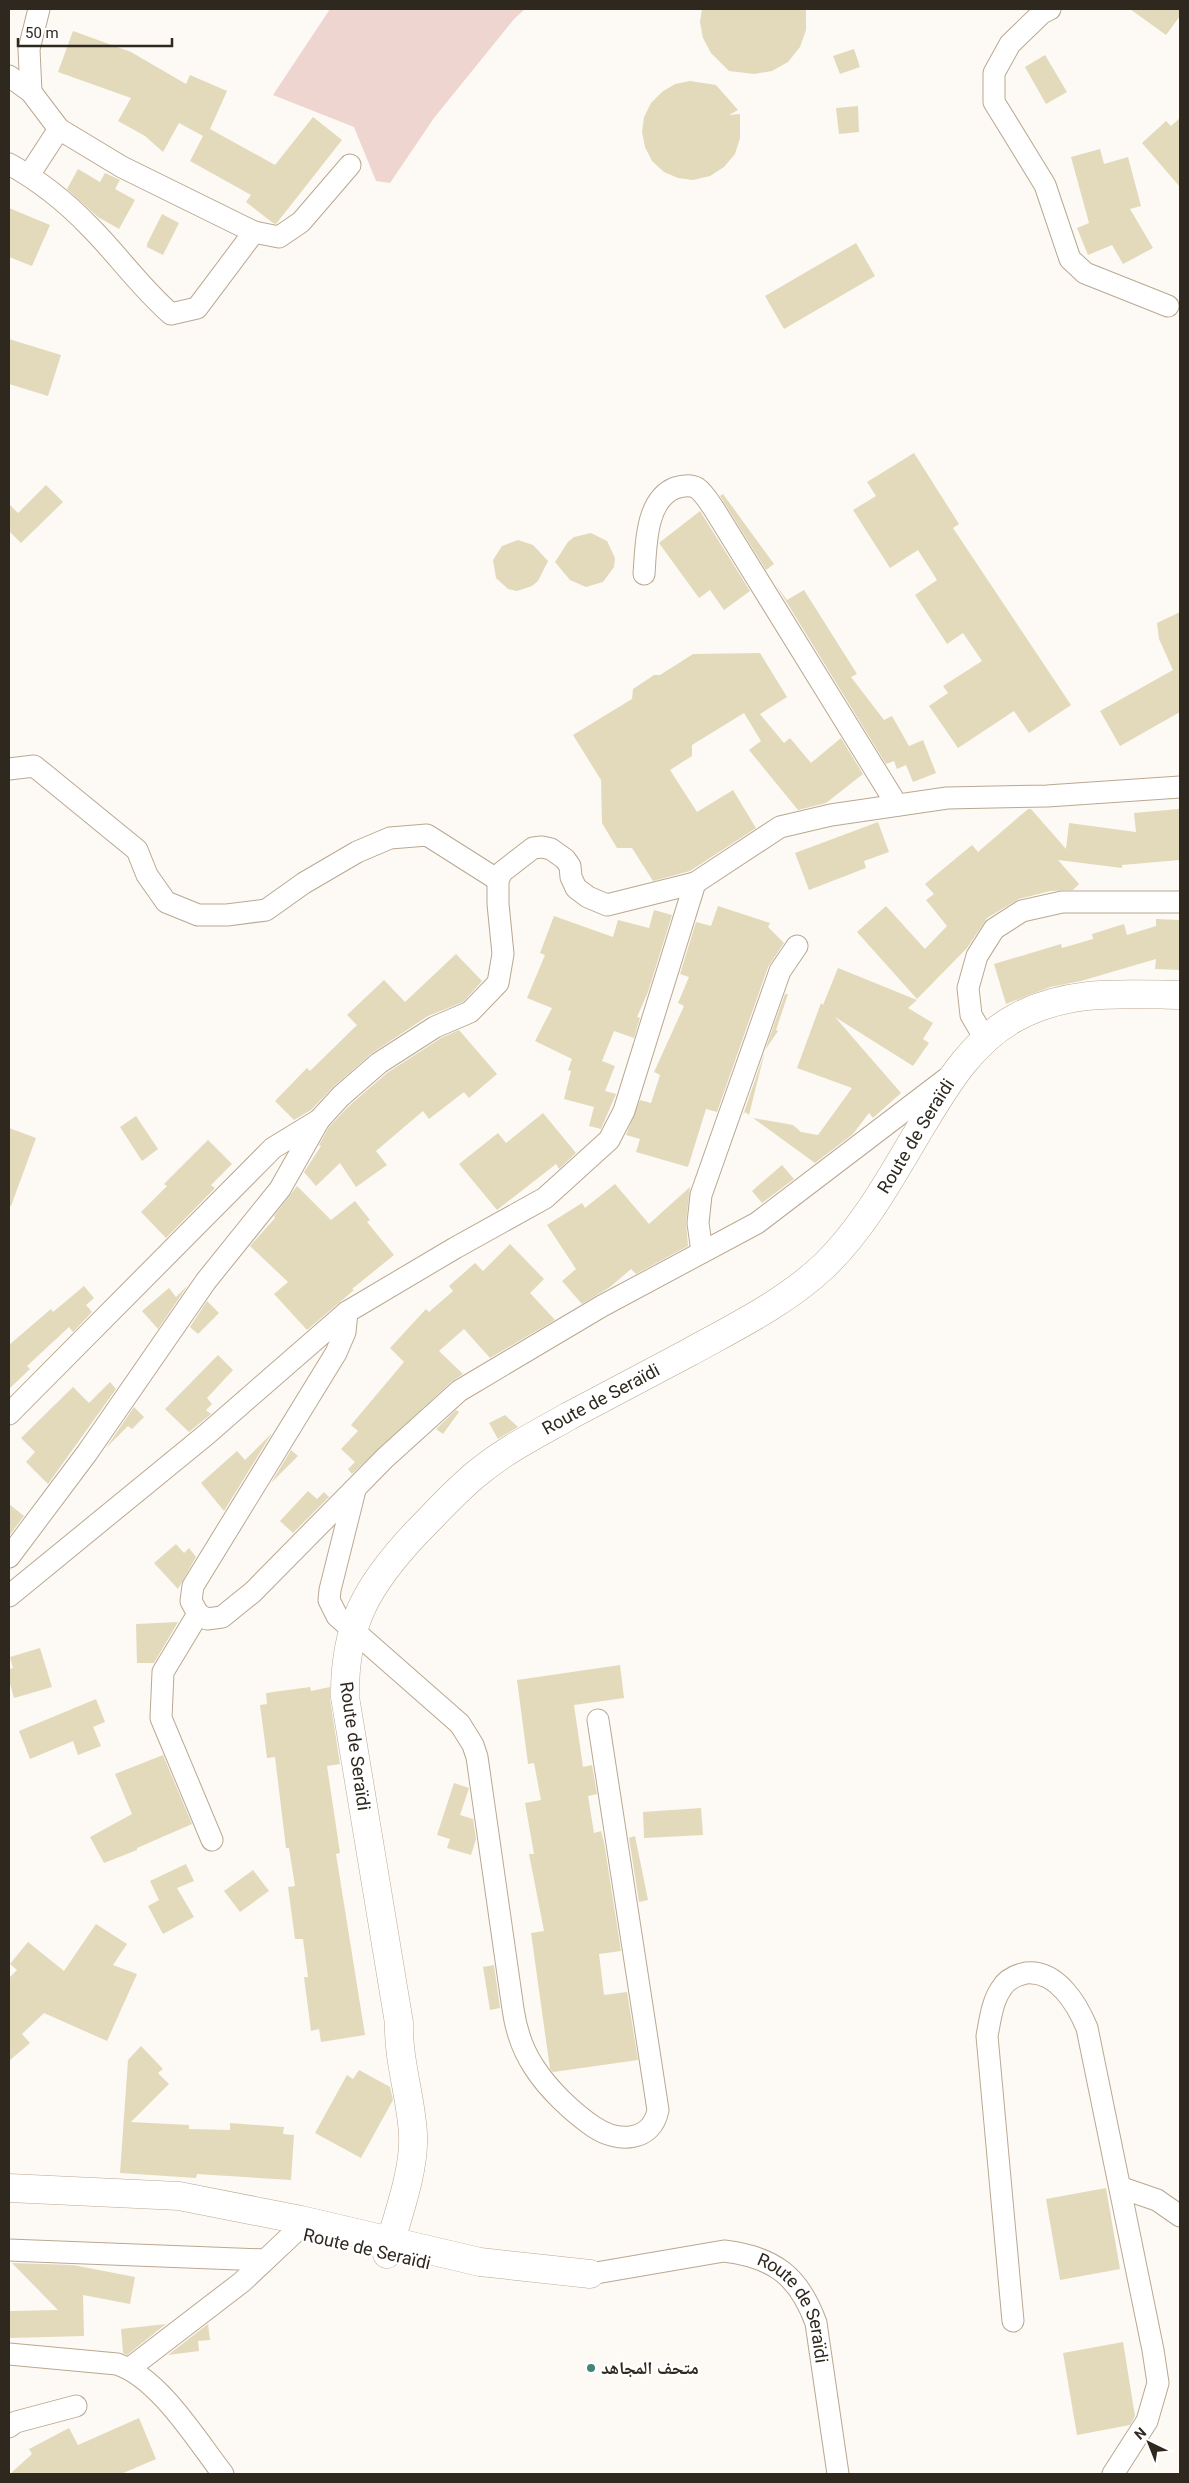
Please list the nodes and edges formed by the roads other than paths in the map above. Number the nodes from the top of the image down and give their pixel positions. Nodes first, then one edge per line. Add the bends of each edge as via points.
1 (38, 9) edge
2 (1050, 9) edge
3 (9, 76) edge
4 (31, 92) junction
5 (60, 129) junction
6 (9, 164) edge
7 (350, 165) dead end
8 (29, 175) junction
9 (254, 232) junction
10 (1168, 306) dead end
11 (644, 574) dead end
12 (9, 769) edge
13 (1180, 788) edge
14 (897, 805) junction
15 (498, 880) junction
16 (695, 883) junction
17 (1180, 902) edge
18 (797, 946) dead end
19 (1180, 995) edge
20 (985, 1039) junction
21 (954, 1073) junction
22 (319, 1120) junction
23 (702, 1252) junction
24 (347, 1312) junction
25 (9, 1414) edge
26 (355, 1490) junction
27 (9, 1557) edge
28 (9, 1596) edge
29 (198, 1614) junction
30 (353, 1630) junction
31 (598, 1720) dead end
32 (212, 1840) dead end
33 (9, 2188) edge
34 (1122, 2188) junction
35 (147, 2194) junction
36 (1180, 2216) edge
37 (294, 2233) junction
38 (9, 2250) edge
39 (396, 2250) junction
40 (265, 2260) junction
41 (590, 2274) joint
42 (1014, 2321) dead end
43 (9, 2354) edge
44 (130, 2368) junction
45 (76, 2406) dead end
46 (9, 2427) edge
47 (224, 2474) edge
48 (838, 2474) edge
49 (1113, 2474) edge

1 - 4 street via 29,49
2 - 10 street via 1010,44 994,73 994,102 1045,185 1070,260 1085,273
3 - 4 street
4 - 5 street
5 - 8 street
5 - 9 street via 122,167
6 - 8 street
7 - 9 street via 301,222 279,237
8 - 9 street via 90,227 170,314 197,308
11 - 14 street via 646,533 654,510 669,491 683,485 697,488 714,509
12 - 15 street via 34,766 136,850 147,875 166,902 198,915 266,910 312,878 357,852 390,838 427,836
13 - 14 street via 947,798
14 - 16 street via 831,815 780,828
15 - 16 street via 502,872 520,858 533,848 542,846 568,863 573,883 580,891 607,906
15 - 22 street via 503,954 498,983 470,1012 435,1026 379,1063
16 - 24 street via 624,1111 609,1140 545,1198
17 - 20 street via 1062,902 1022,911 994,929 976,956 968,988 971,1015
18 - 23 street via 780,971 701,1195 698,1223
19 - 20 street, Route de Seraïdi via 1083,995 1048,1004 1015,1018
20 - 21 street, Route de Seraïdi
21 - 23 street via 757,1222
21 - 30 street, Route de Seraïdi via 871,1210 824,1266 770,1308 529,1438 480,1470 390,1561 374,1583
22 - 25 street via 273,1148
22 - 27 street via 280,1189 206,1281 87,1453
23 - 26 street via 602,1306 459,1391
24 - 28 street via 222,1421
24 - 29 street via 345,1332 336,1353 193,1586 191,1601
26 - 29 street via 252,1592 222,1617 207,1619
26 - 30 street via 329,1600 337,1616
29 - 32 street via 163,1672 161,1718
30 - 31 street via 460,1724 473,1745 516,2025 526,2053 544,2081 591,2124 604,2132 634,2137 653,2125 658,2110
30 - 39 street, Route de Seraïdi via 347,1654 345,1697 400,2023 410,2047 426,2134 424,2163
33 - 35 street, Route de Seraïdi
34 - 36 street via 1157,2200
34 - 42 street via 1087,2028 1078,2008 1048,1977 1031,1973 1015,1976 997,1994 987,2036
34 - 49 street via 1158,2383 1147,2421
35 - 37 street, Route de Seraïdi via 176,2205
35 - 39 street, Route de Seraïdi via 179,2196 301,2220
37 - 39 street, Route de Seraïdi
37 - 40 street
38 - 40 street
39 - 41 street, Route de Seraïdi via 508,2279 539,2280
40 - 44 street via 242,2282
41 - 48 street, Route de Seraïdi via 724,2251 765,2260 783,2271 809,2304 816,2323
43 - 44 street
44 - 47 street via 155,2388
45 - 46 street via 16,2422

